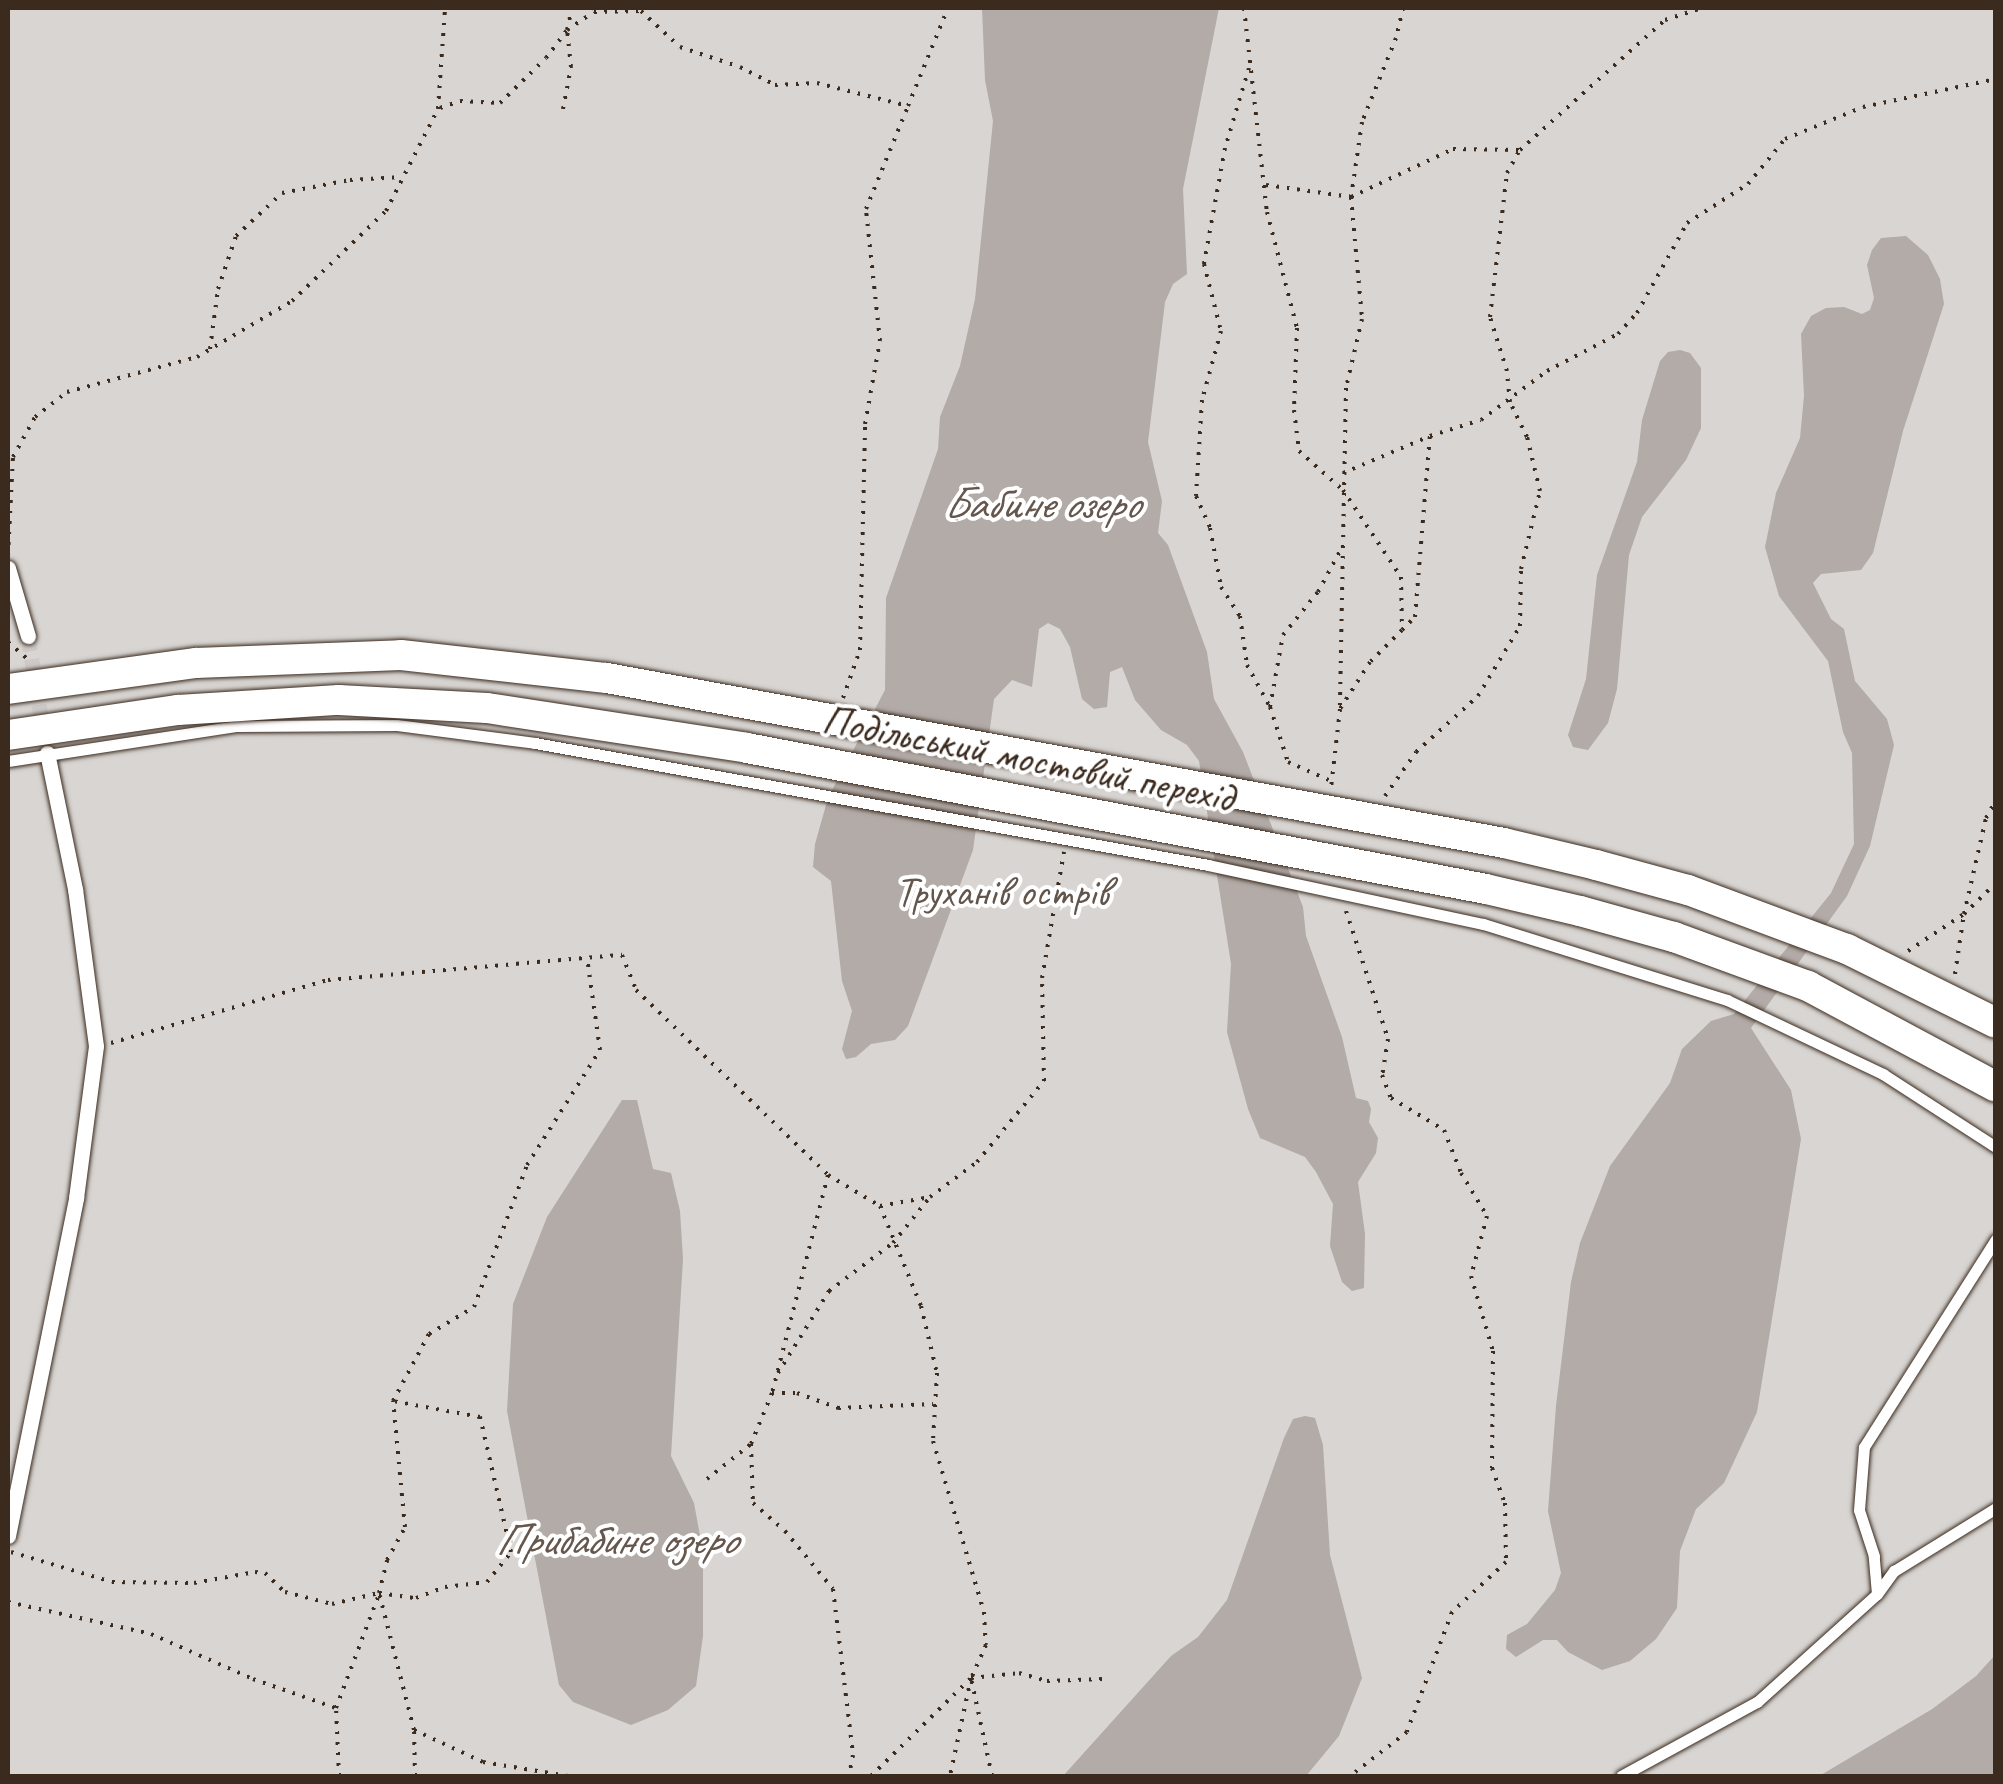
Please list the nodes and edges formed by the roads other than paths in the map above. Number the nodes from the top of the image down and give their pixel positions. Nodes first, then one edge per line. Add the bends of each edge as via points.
1 (8, 568) edge
2 (28, 636) tunnel mouth
3 (8, 689) edge
4 (8, 735) edge
5 (47, 753) junction
6 (8, 761) edge
7 (1996, 1023) edge
8 (1996, 1087) edge
9 (1996, 1147) edge
10 (1996, 1239) edge
11 (1996, 1508) edge
12 (8, 1536) edge
13 (1877, 1594) junction
14 (1621, 1776) edge

1 - 2 street
3 - 7 main road, Подільський мостовий перехід, bridge via 196,663 366,656 607,678 1504,842 1688,890 1847,949
4 - 8 main road, Подільський мостовий перехід, bridge via 178,710 339,700 488,708 747,748 1580,911 1808,986
5 - 6 lane
5 - 9 lane via 237,726 397,725 535,742 1338,890 1554,944 1727,1000 1884,1074
5 - 12 street via 75,889 96,1046 76,1198
10 - 13 lane via 1864,1447 1859,1510 1874,1556
11 - 13 lane via 1894,1571
13 - 14 lane via 1757,1702

